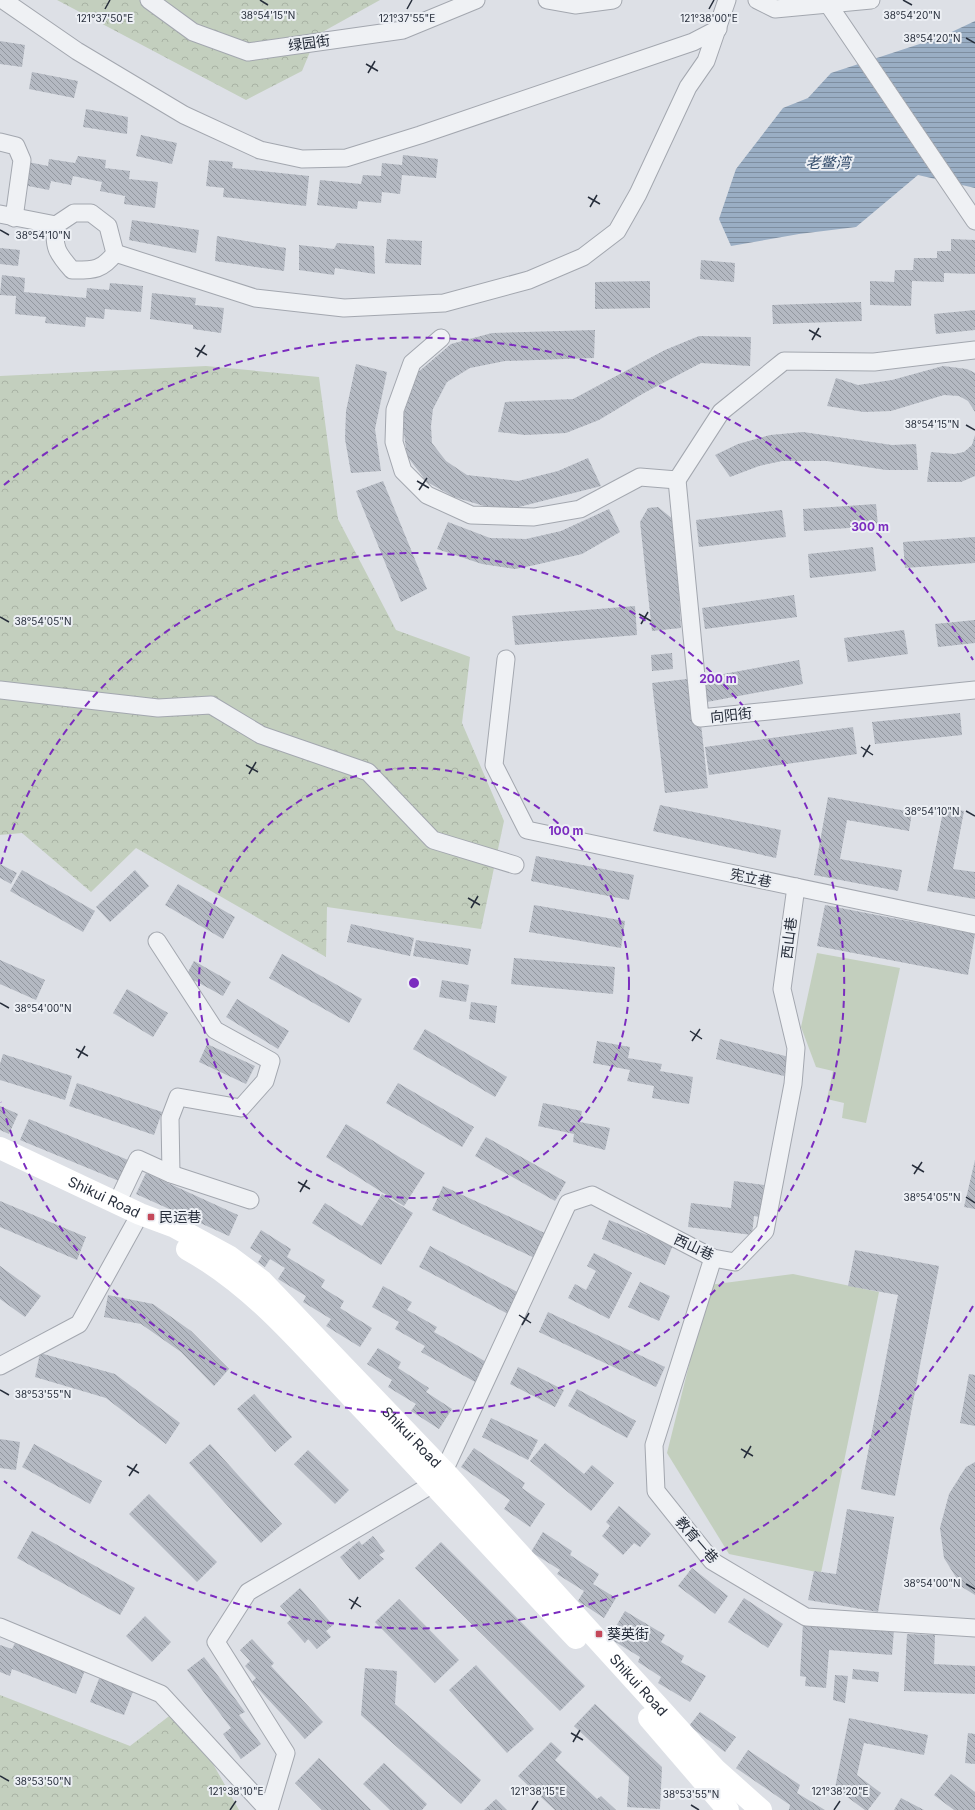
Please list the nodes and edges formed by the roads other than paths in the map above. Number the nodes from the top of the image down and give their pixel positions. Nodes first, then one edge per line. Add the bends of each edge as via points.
1 (3, 0) edge
2 (149, 0) edge
3 (476, 0) edge
4 (548, 0) edge
5 (613, 0) edge
6 (727, 0) edge
7 (757, 0) edge
8 (871, 0) edge
9 (828, 4) junction
10 (718, 29) junction
11 (0, 142) edge
12 (7, 216) edge
13 (975, 221) edge
14 (56, 224) junction
15 (115, 253) junction
16 (441, 338) dead end
17 (975, 350) edge
18 (677, 480) junction
19 (506, 659) dead end
20 (0, 690) edge
21 (975, 690) edge
22 (515, 865) dead end
23 (796, 887) junction
24 (975, 925) edge
25 (157, 942) dead end
26 (0, 1148) edge
27 (0, 1165) edge
28 (172, 1174) junction
29 (250, 1200) dead end
30 (117, 1203) junction
31 (137, 1219) junction
32 (713, 1258) junction
33 (0, 1366) edge
34 (438, 1477) junction
35 (0, 1627) edge
36 (975, 1628) edge
37 (709, 1775) junction
38 (268, 1810) edge
39 (728, 1810) edge
40 (736, 1810) edge
41 (751, 1810) edge
42 (761, 1810) edge

1 - 10 street via 77,51 184,116 260,150 302,159 346,158 420,135 693,42
2 - 3 street, 绿园街 via 193,32 248,52 403,30
4 - 5 street via 575,5
6 - 10 street
7 - 9 street via 776,10
8 - 9 street
9 - 13 street
10 - 15 street via 706,61 688,87 638,194 617,231 583,257 529,280 444,303 344,308 255,298
11 - 12 street via 16,146 22,160
12 - 14 street
14 - 15 street via 74,213 91,214 108,226
14 - 15 street via 54,241 62,258 72,270 92,270 108,264
16 - 18 street via 412,363 395,410 394,442 403,471 427,495 471,515 534,517 580,509 640,477
17 - 18 street via 874,362 784,361 721,412
18 - 21 street, 向阳街 via 700,718
19 - 23 street, 宪立巷 via 494,765 527,830
20 - 22 street via 158,708 211,705 261,735 368,772 433,840
23 - 24 street, 宪立巷
23 - 32 street, 西山巷 via 782,989 796,1048 793,1084 765,1231 735,1262
25 - 28 street via 215,1030 271,1061 265,1081 240,1108 178,1097 170,1118
26 - 30 main road, Shikui Road
27 - 31 main road
28 - 29 street
28 - 30 street via 138,1159
30 - 31 main road, Shikui Road
31 - 33 street via 79,1324
31 - 34 main road, Shikui Road via 175,1227 230,1257 262,1281
32 - 34 street, 西山巷 via 592,1195 568,1203
32 - 36 street, 教育一巷 via 654,1445 656,1491 712,1561 806,1618
34 - 37 main road, Shikui Road
34 - 38 street via 248,1592 216,1642 286,1753
35 - 38 street via 161,1694
37 - 39 main road
37 - 40 main road
37 - 41 main road
37 - 42 main road, Shikui Road

